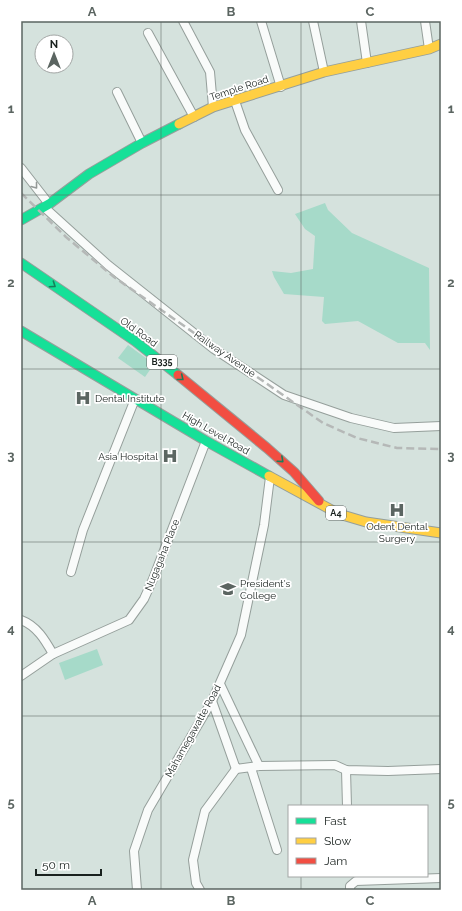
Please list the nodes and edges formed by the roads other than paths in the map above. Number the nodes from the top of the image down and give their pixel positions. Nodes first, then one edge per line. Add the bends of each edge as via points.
1 (183, 21) edge
2 (261, 21) edge
3 (313, 21) edge
4 (361, 21) edge
5 (425, 21) edge
6 (148, 33) dead end
7 (441, 44) edge
8 (429, 49) junction
9 (367, 63) junction
10 (324, 72) junction
11 (281, 86) junction
12 (118, 92) dead end
13 (235, 101) junction
14 (213, 107) junction
15 (194, 117) junction
16 (142, 143) junction
17 (21, 168) edge
18 (278, 190) dead end
19 (46, 206) junction
20 (21, 220) edge
21 (21, 263) edge
22 (21, 331) edge
23 (135, 399) junction
24 (441, 426) edge
25 (206, 441) junction
26 (267, 448) junction
27 (253, 468) junction
28 (270, 477) junction
29 (323, 506) junction
30 (410, 529) junction
31 (441, 529) edge
32 (441, 533) edge
33 (71, 572) dead end
34 (21, 620) edge
35 (53, 654) junction
36 (21, 676) edge
37 (220, 684) junction
38 (212, 701) junction
39 (255, 767) junction
40 (236, 769) junction
41 (441, 769) edge
42 (346, 770) junction
43 (347, 805) edge
44 (276, 850) dead end
45 (441, 878) edge
46 (137, 890) edge
47 (200, 890) edge
48 (350, 890) edge

1 - 14 street via 210,72
2 - 11 street
3 - 10 street
4 - 9 street
5 - 8 street
6 - 15 street
7 - 8 main road, Temple Road
8 - 9 main road, Temple Road
9 - 10 main road, Temple Road
10 - 11 main road, Temple Road
11 - 13 main road, Temple Road
12 - 16 street
13 - 14 main road, Temple Road
13 - 18 street via 245,130
14 - 15 main road, Temple Road
15 - 16 main road, Temple Road
16 - 19 main road, Temple Road via 89,174
17 -> 19 street, Railway Avenue
19 - 20 main road, Temple Road
19 - 24 street, Railway Avenue via 108,265 214,349 284,395 350,418 394,428
21 -> 26 main road, Old Road / B335 via 135,341
22 - 23 main road, High Level Road / A4
23 - 25 main road, High Level Road / A4
23 - 33 street via 83,530
25 - 27 main road, High Level Road / A4
25 - 35 street, Nugagaha Place via 153,579 129,620
26 - 27 main road via 267,462
26 -> 29 main road, Old Road / B335 via 294,472
27 - 28 main road, High Level Road / A4
28 - 29 main road, High Level Road / A4
28 - 37 street, Mahamegawatte Road via 264,525 241,635
29 - 30 main road, High Level Road / A4 via 366,522
30 - 31 main road, High Level Road / A4
30 - 32 main road, High Level Road / A4
34 - 35 street via 40,633
35 - 36 street, Nugagaha Place
37 - 38 street, Mahamegawatte Road
37 - 39 street
38 - 40 street
38 - 46 street, Mahamegawatte Road via 148,810 134,851
39 - 40 street
39 - 42 street via 335,765
39 - 44 street
40 - 47 street via 205,811 193,860 196,883
41 - 42 street via 388,772
42 - 43 street
45 - 48 street via 356,881 350,886

